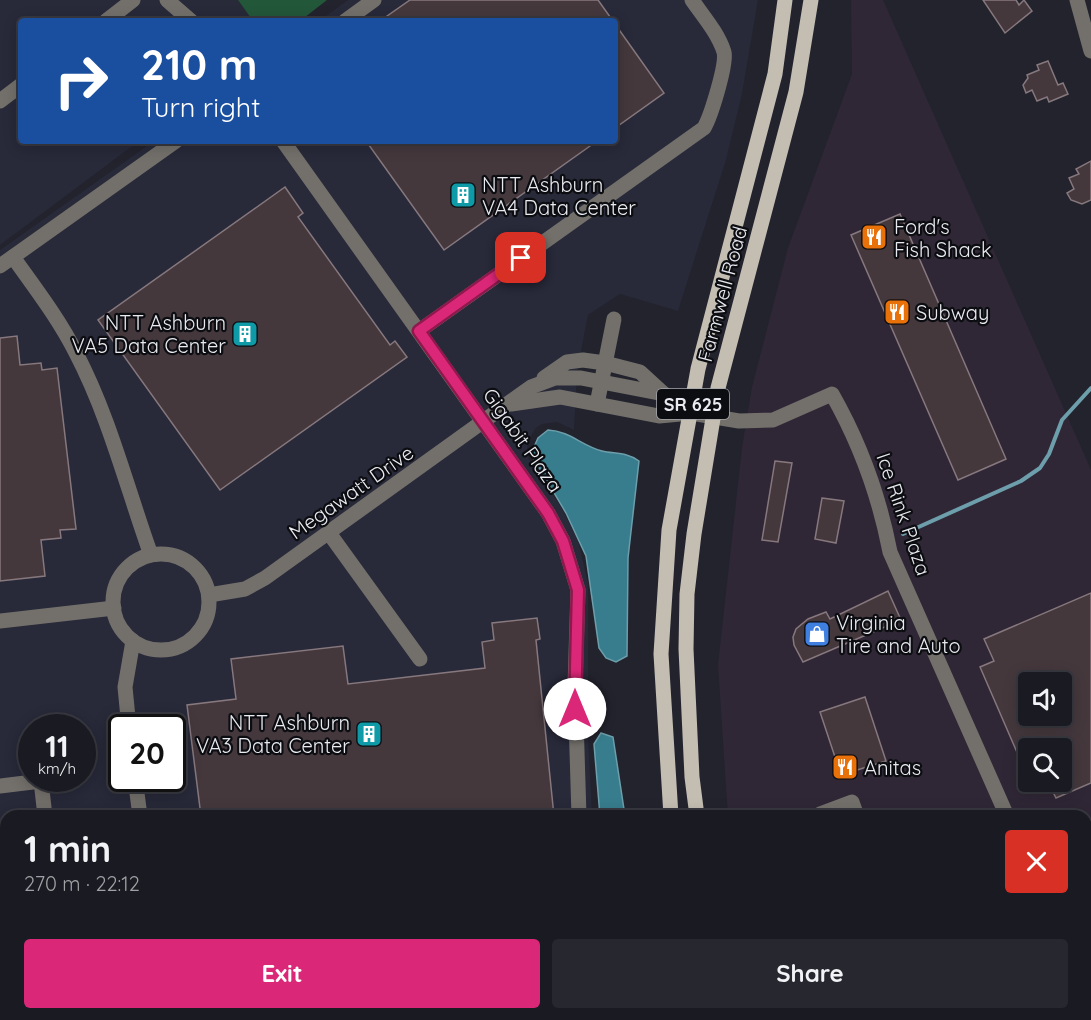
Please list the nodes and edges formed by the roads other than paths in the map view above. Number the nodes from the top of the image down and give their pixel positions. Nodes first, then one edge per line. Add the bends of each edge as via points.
1 (133, 0) edge
2 (167, 0) edge
3 (374, 0) edge
4 (692, 0) edge
5 (785, 0) edge
6 (811, 0) edge
7 (1077, 0) edge
8 (110, 18) edge
9 (188, 18) edge
10 (349, 18) edge
11 (1091, 51) edge
12 (18, 87) edge
13 (0, 100) edge
14 (172, 144) edge
15 (285, 144) edge
16 (13, 257) junction
17 (0, 266) edge
18 (614, 319) dead end
19 (419, 331) junction
20 (605, 363) junction
21 (601, 382) junction
22 (531, 387) junction
23 (664, 394) junction
24 (511, 404) junction
25 (597, 404) junction
26 (692, 413) junction
27 (715, 417) junction
28 (485, 423) junction
29 (329, 533) junction
30 (150, 555) junction
31 (209, 596) junction
32 (114, 608) junction
33 (0, 621) edge
34 (133, 641) junction
35 (420, 659) dead end
36 (128, 714) edge
37 (0, 786) edge
38 (137, 792) edge
39 (44, 810) edge
40 (139, 810) edge
41 (579, 810) edge
42 (671, 810) edge
43 (696, 810) edge
44 (831, 810) edge
45 (855, 810) edge
46 (1004, 810) edge

1 - 8 street
2 - 9 street
3 - 10 street
4 - 19 street via 724,54 711,116 704,128
5 - 26 main road, Farmwell Road / SR 625 via 775,74 698,369
6 - 27 main road, Farmwell Road / SR 625 via 796,92 718,388
7 - 11 street
12 - 13 street
14 - 16 street
15 - 19 street, Gigabit Plaza
16 - 17 street
16 - 30 street via 77,353 114,444
18 - 20 street
19 - 28 street, Gigabit Plaza
20 - 21 street
20 - 22 street, Megawatt Drive via 567,362
20 - 23 street, Megawatt Drive via 640,372
21 - 22 street via 555,378
21 - 23 street
21 - 25 street
22 - 24 street, Megawatt Drive
23 - 26 street, Megawatt Drive
24 - 25 street via 560,397
24 - 28 street, Megawatt Drive
25 - 26 street via 659,416
26 - 27 street, Ice Rink Plaza
26 - 42 main road, Farmwell Road / SR 625 via 669,530 664,590 662,664
27 - 43 main road, Farmwell Road / SR 625 via 687,594 688,714
27 - 46 street, Ice Rink Plaza via 773,420 832,394 871,476 883,511 890,552
28 - 29 street, Megawatt Drive
28 - 41 street, Gigabit Plaza via 548,513 563,541 578,590 575,686
29 - 31 street, Megawatt Drive via 266,578 244,589
29 - 35 street
30 - 31 street via 182,558 204,580
30 - 32 street via 124,571 116,585
31 - 34 street via 202,626 186,642 164,650
32 - 33 street
32 - 34 street via 122,630
34 - 36 street via 125,687
37 - 39 street via 41,781
38 - 40 street
44 - 45 street via 852,802

